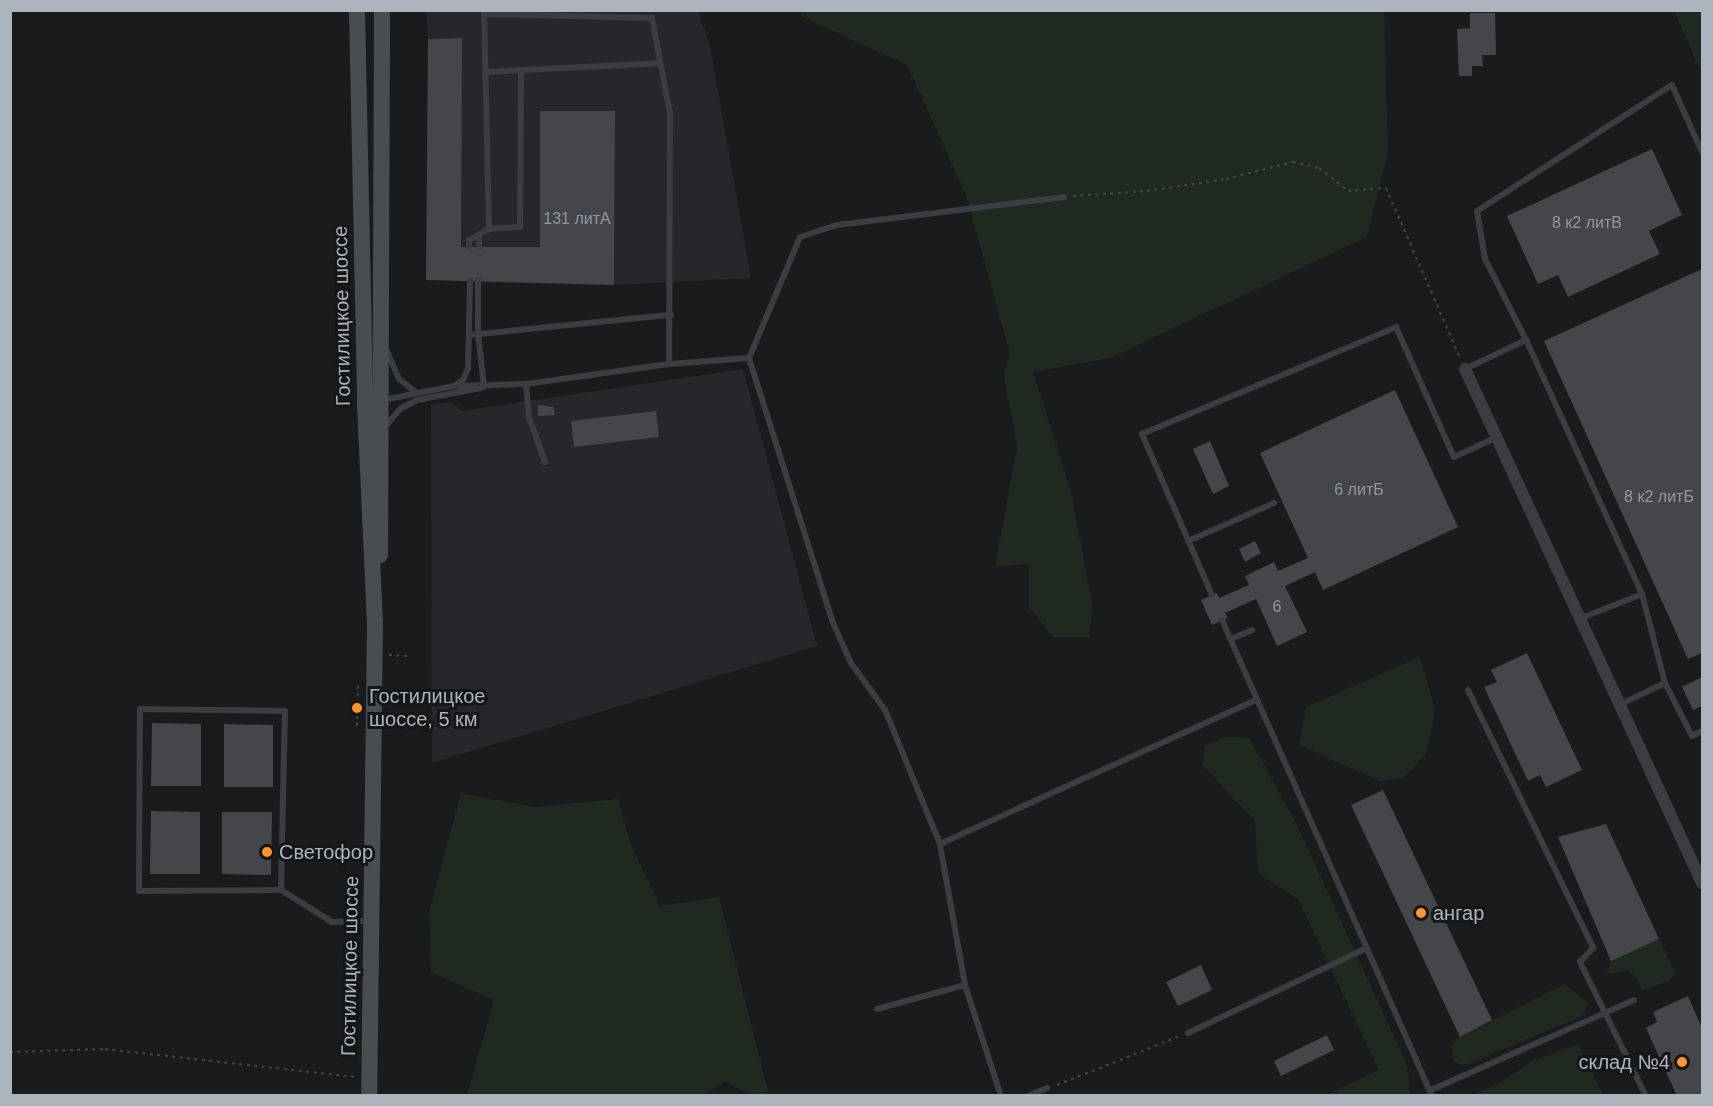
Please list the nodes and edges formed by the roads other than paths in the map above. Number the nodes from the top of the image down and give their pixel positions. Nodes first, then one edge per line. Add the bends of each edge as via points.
1 (357, 10) edge
2 (382, 10) edge
3 (660, 63) junction
4 (521, 71) junction
5 (485, 72) junction
6 (1702, 152) edge
7 (1064, 197) road end
8 (489, 229) junction
9 (479, 234) junction
10 (469, 247) dead end
11 (478, 247) dead end
12 (470, 280) dead end
13 (478, 280) dead end
14 (671, 315) junction
15 (478, 333) junction
16 (469, 334) junction
17 (383, 337) junction
18 (1526, 340) junction
19 (749, 358) junction
20 (669, 364) junction
21 (1465, 369) joint
22 (526, 384) junction
23 (454, 386) junction
24 (484, 387) junction
25 (417, 393) junction
26 (382, 400) junction
27 (365, 404) junction
28 (383, 429) junction
29 (1497, 438) junction
30 (545, 462) dead end
31 (1274, 503) dead end
32 (1188, 541) junction
33 (1642, 594) junction
34 (1212, 596) dead end
35 (1222, 620) dead end
36 (1579, 620) junction
37 (375, 621) junction
38 (1252, 630) dead end
39 (1231, 639) junction
40 (1665, 683) junction
41 (1468, 690) dead end
42 (1256, 700) junction
43 (1619, 705) junction
44 (1702, 731) edge
45 (940, 844) junction
46 (1702, 883) edge
47 (281, 890) junction
48 (371, 921) junction
49 (1367, 948) junction
50 (965, 985) junction
51 (1634, 1000) dead end
52 (877, 1009) dead end
53 (1605, 1014) junction
54 (1188, 1033) road end
55 (369, 1088) edge
56 (1047, 1088) road end
57 (1432, 1093) edge
58 (1001, 1095) edge
59 (1028, 1095) edge
60 (1646, 1095) edge

1 - 27 main road, Гостилицкое шоссе
2 - 17 main road, Гостилицкое шоссе
3 - 4 lane
3 - 5 lane via 651,18 484,14
3 - 14 lane via 670,112
4 - 5 lane
4 - 8 lane via 520,227
5 - 8 lane
6 - 18 lane via 1672,85 1477,211 1485,259
7 - 19 lane via 837,225 800,237
8 - 9 lane
9 - 10 lane via 469,240
9 - 11 lane
12 - 16 lane
13 - 15 lane
14 - 15 lane
14 - 20 lane
15 - 16 lane
15 - 24 lane
16 - 23 lane via 468,369 463,380
17 - 25 lane via 399,379
17 - 26 main road, Гостилицкое шоссе
18 - 21 lane
18 - 33 lane
19 - 20 lane
19 - 45 lane via 833,622 851,663 885,710
20 - 22 lane
21 - 29 street
22 - 24 lane
22 - 30 lane via 529,417
23 - 24 lane
23 - 25 lane
24 - 28 lane via 417,400 400,409
25 - 26 lane
26 - 27 lane
26 - 28 main road, Гостилицкое шоссе
27 - 37 main road, Гостилицкое шоссе
28 - 37 main road, Гостилицкое шоссе via 380,580
29 - 32 lane via 1454,457 1396,327 1142,434
29 - 36 street
31 - 32 lane
32 - 34 lane
33 - 36 lane
33 - 40 lane
35 - 39 lane
36 - 43 street
37 - 48 main road, Гостилицкое шоссе
38 - 39 lane
39 - 42 lane
40 - 43 lane
40 - 44 lane via 1692,736
41 - 53 lane via 1593,948 1580,962
42 - 45 lane
42 - 49 lane
43 - 46 street
45 - 50 lane
47 - 47 lane via 285,711 140,709 139,891
47 - 48 lane via 332,922
48 - 55 main road, Гостилицкое шоссе
49 - 54 lane
49 - 57 lane
50 - 52 lane
50 - 58 lane
51 - 53 lane
53 - 57 lane
53 - 60 lane
56 - 59 lane

